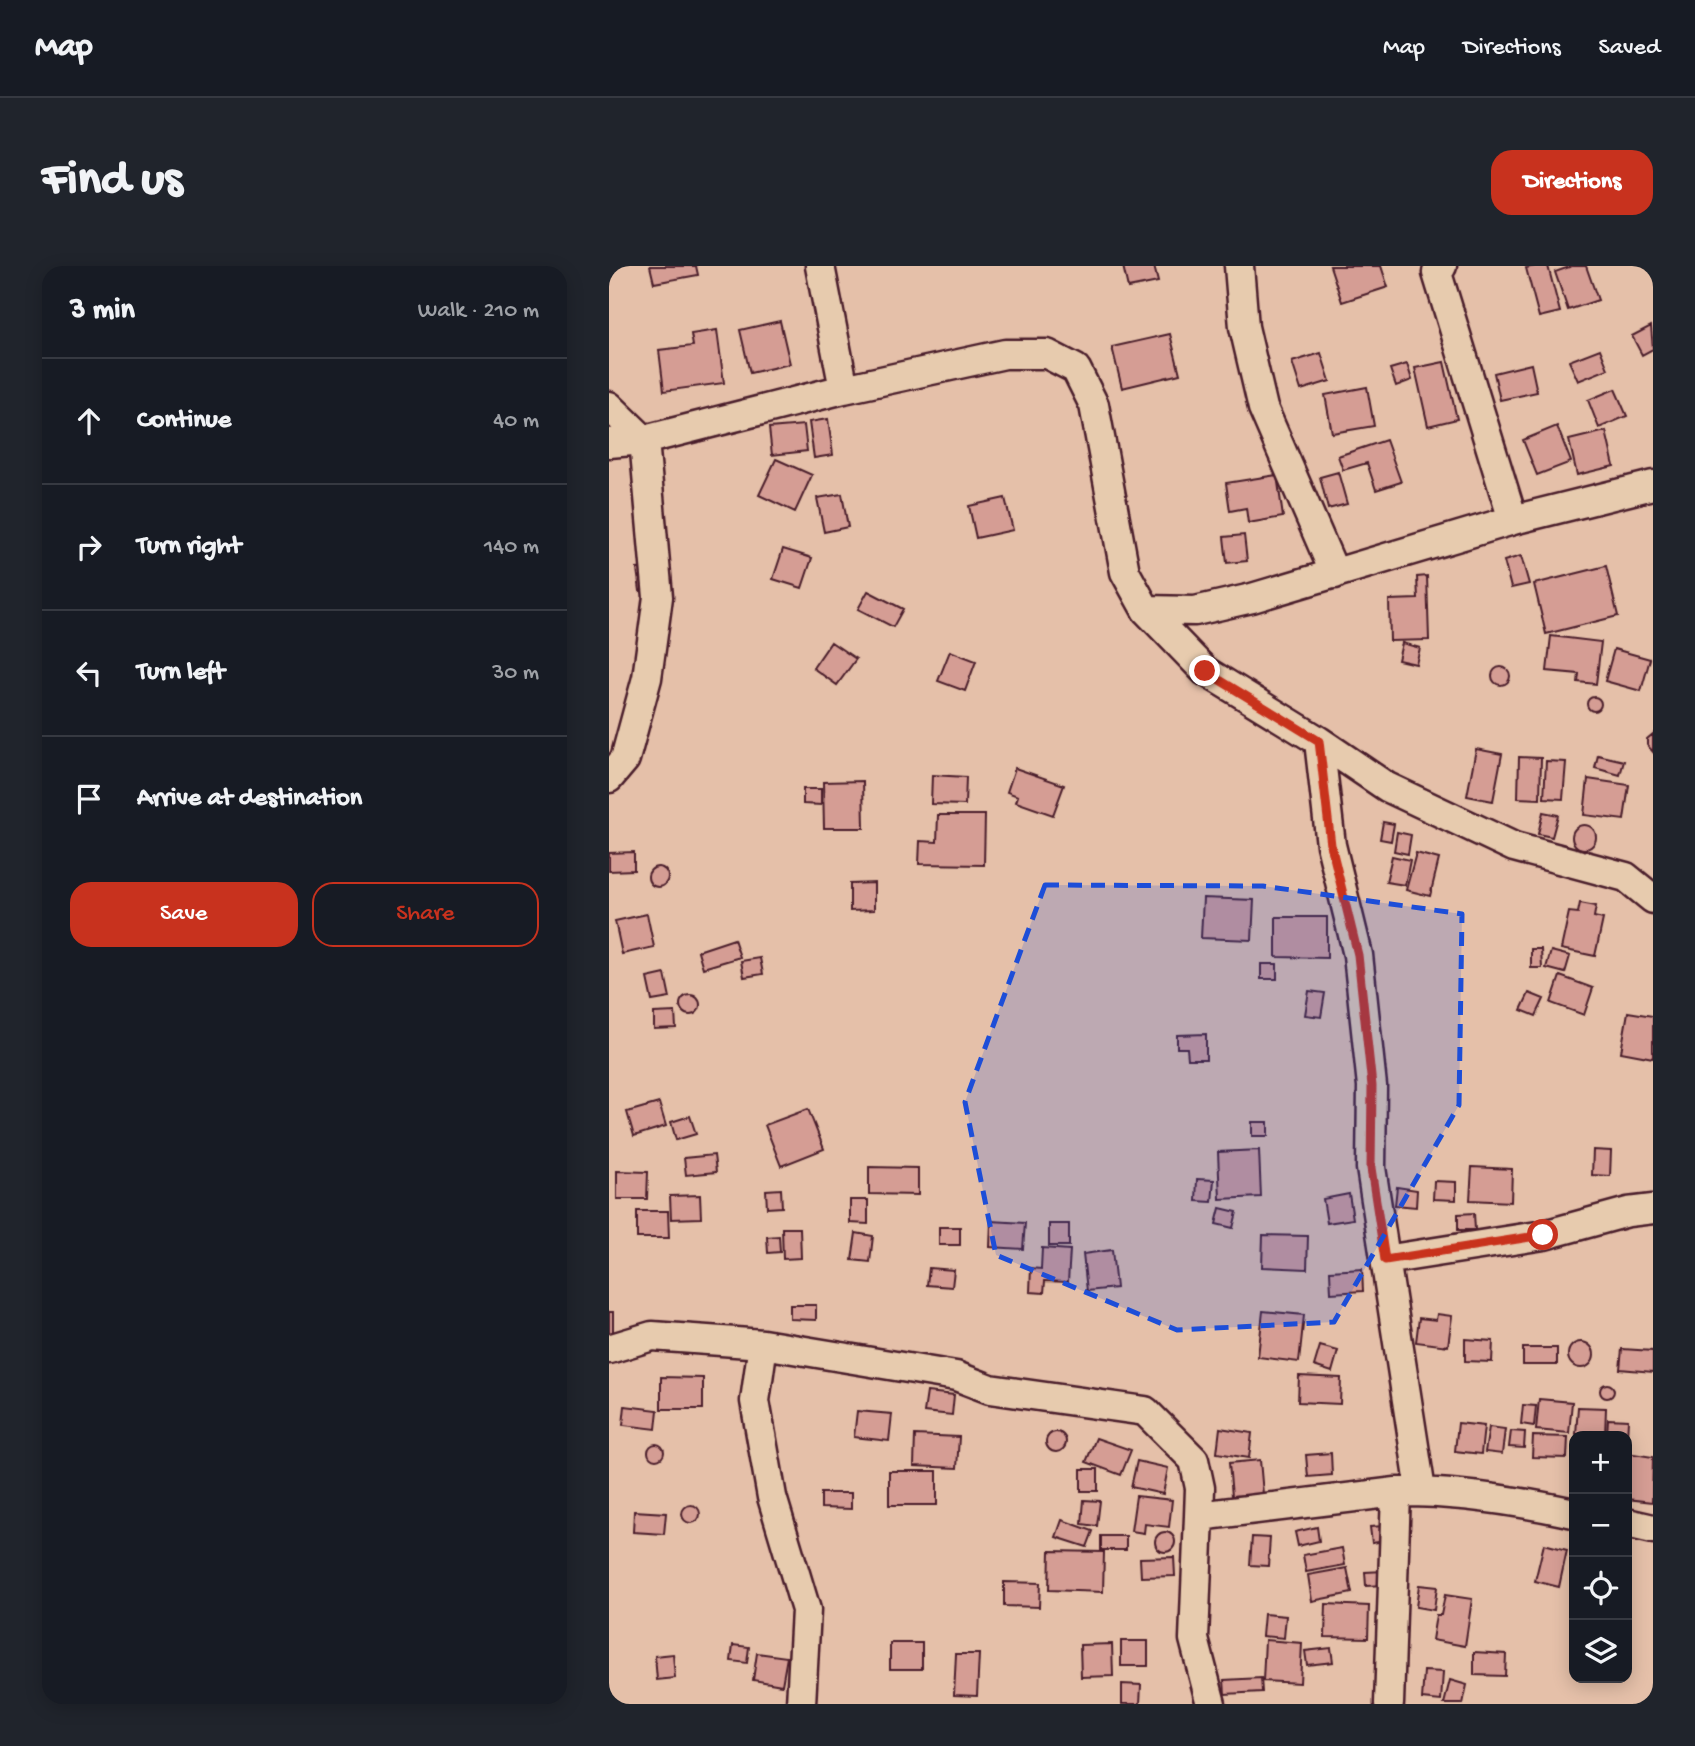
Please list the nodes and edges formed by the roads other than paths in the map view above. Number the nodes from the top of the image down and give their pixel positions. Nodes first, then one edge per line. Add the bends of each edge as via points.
1 (820, 266) edge
2 (1239, 266) edge
3 (1442, 266) edge
4 (844, 389) junction
5 (609, 406) edge
6 (644, 440) junction
7 (609, 443) edge
8 (1653, 485) edge
9 (1513, 520) junction
10 (1335, 574) junction
11 (1146, 610) junction
12 (1319, 741) junction
13 (609, 778) edge
14 (1640, 878) edge
15 (1653, 899) edge
16 (1653, 1209) edge
17 (1385, 1260) junction
18 (763, 1344) junction
19 (609, 1349) edge
20 (1408, 1492) junction
21 (1569, 1512) edge
22 (1199, 1516) junction
23 (1632, 1525) edge
24 (1653, 1529) edge
25 (801, 1704) edge
26 (1211, 1704) edge
27 (1389, 1704) edge

1 - 4 street
2 - 10 street via 1244,327 1263,408
3 - 9 street via 1437,272
4 - 6 street
4 - 11 street via 1006,354 1047,354 1076,369 1094,405 1125,572
5 - 6 street
6 - 7 street
6 - 13 street via 658,597 644,690 625,759
8 - 9 street
9 - 10 street
10 - 11 street via 1195,611
11 - 12 street via 1205,671
12 - 14 street via 1387,787 1514,847
12 - 17 street via 1331,845 1358,955 1372,1086 1371,1168
14 - 15 street
16 - 17 street via 1543,1235
17 - 20 street
18 - 19 street via 652,1336
18 - 22 street via 956,1376 990,1389 1145,1411 1194,1460
18 - 25 street via 755,1401 772,1497 806,1609
20 - 21 street
20 - 22 street
20 - 27 street
22 - 26 street via 1194,1639
23 - 24 street

